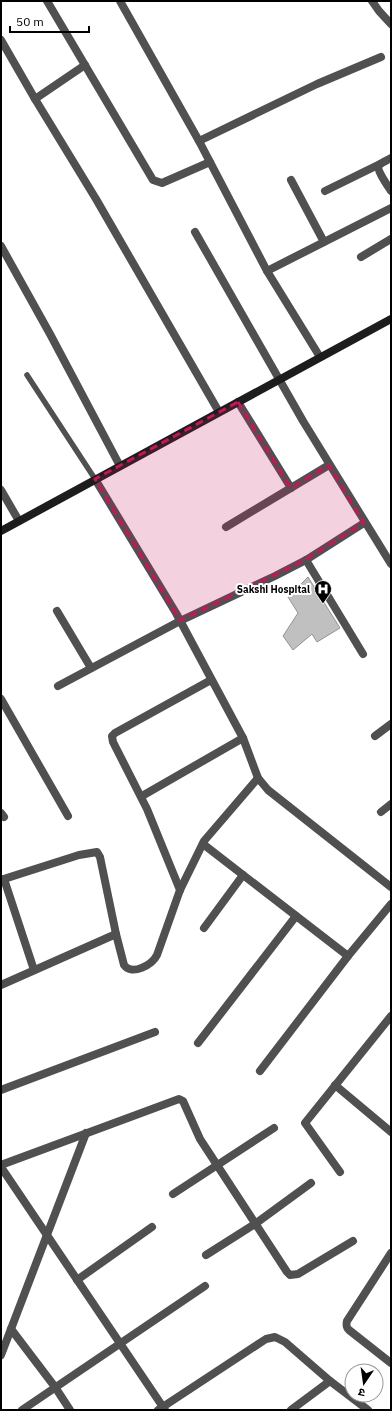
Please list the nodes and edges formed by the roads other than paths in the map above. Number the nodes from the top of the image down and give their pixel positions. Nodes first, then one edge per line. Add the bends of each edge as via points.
1 (47, 1) edge
2 (120, 1) edge
3 (372, 1) edge
4 (391, 24) edge
5 (1, 40) edge
6 (381, 57) dead end
7 (85, 65) junction
8 (35, 99) junction
9 (199, 141) junction
10 (391, 158) edge
11 (210, 162) junction
12 (380, 164) junction
13 (291, 180) dead end
14 (325, 191) dead end
15 (391, 191) edge
16 (391, 208) edge
17 (195, 232) dead end
18 (391, 239) edge
19 (324, 242) junction
20 (1, 246) edge
21 (361, 257) dead end
22 (268, 271) junction
23 (390, 322) edge
24 (320, 357) junction
25 (27, 375) dead end
26 (279, 381) junction
27 (238, 402) junction
28 (219, 412) junction
29 (329, 465) junction
30 (120, 466) junction
31 (95, 480) junction
32 (291, 488) junction
33 (1, 490) edge
34 (19, 521) junction
35 (364, 523) junction
36 (226, 527) dead end
37 (1, 531) edge
38 (306, 560) junction
39 (391, 564) edge
40 (57, 611) dead end
41 (180, 621) junction
42 (363, 654) dead end
43 (91, 668) junction
44 (211, 680) junction
45 (58, 686) dead end
46 (1, 698) edge
47 (391, 724) edge
48 (375, 736) dead end
49 (242, 738) junction
50 (258, 778) junction
51 (142, 796) junction
52 (391, 804) edge
53 (381, 812) dead end
54 (68, 816) dead end
55 (203, 844) junction
56 (243, 875) junction
57 (2, 880) edge
58 (391, 887) edge
59 (180, 890) junction
60 (391, 904) edge
61 (296, 916) junction
62 (204, 928) dead end
63 (116, 934) junction
64 (348, 956) junction
65 (34, 970) junction
66 (1, 985) edge
67 (391, 1016) edge
68 (155, 1032) dead end
69 (198, 1043) dead end
70 (260, 1071) dead end
71 (335, 1085) junction
72 (1, 1090) edge
73 (274, 1128) dead end
74 (391, 1132) edge
75 (86, 1133) junction
76 (1, 1166) edge
77 (217, 1166) junction
78 (340, 1172) dead end
79 (311, 1183) dead end
80 (174, 1194) dead end
81 (255, 1224) junction
82 (152, 1227) dead end
83 (48, 1236) junction
84 (353, 1240) dead end
85 (391, 1253) edge
86 (206, 1255) dead end
87 (77, 1280) junction
88 (205, 1286) dead end
89 (11, 1329) junction
90 (120, 1344) junction
91 (1, 1355) edge
92 (391, 1363) edge
93 (330, 1381) junction
94 (55, 1388) junction
95 (162, 1409) edge
96 (22, 1410) edge
97 (70, 1410) edge
98 (291, 1410) edge
99 (368, 1410) edge

1 - 7 street
2 - 9 street
3 - 4 street
5 - 8 street
6 - 9 street via 317,84
7 - 8 street
7 - 11 street via 153,180 162,183
8 - 28 street
9 - 11 street
10 - 12 street
11 - 22 street
12 - 14 street
12 - 15 street via 380,173
13 - 19 street
16 - 19 street
17 - 26 street
18 - 21 street
19 - 22 street
20 - 30 street
22 - 24 street
23 - 24 main road
24 - 26 main road
25 - 31 lane
26 - 27 main road
26 - 29 street
27 - 28 main road
27 - 32 street
28 - 30 main road
29 - 32 street
29 - 35 street
30 - 31 main road
31 - 34 main road
31 - 41 street
32 - 36 street
33 - 34 street
34 - 37 main road
35 - 38 street
35 - 39 street
38 - 41 street
38 - 42 street
40 - 43 street
41 - 43 street
41 - 44 street
43 - 45 street
44 - 49 street
44 - 51 street via 112,736
46 - 54 street
47 - 48 street
49 - 50 street
49 - 51 street
50 - 55 street
50 - 58 street via 268,790
51 - 59 street
52 - 53 street
55 - 56 street
55 - 59 street
56 - 61 street
56 - 62 street
57 - 63 street via 79,855 97,852
57 - 65 street
59 - 63 street via 157,955 150,963 136,969 127,968
60 - 64 street
61 - 64 street
61 - 69 street
63 - 65 street
64 - 70 street
65 - 66 street
67 - 71 street
68 - 72 street
71 - 74 street
71 - 78 street via 305,1123
73 - 77 street
75 - 76 street
75 - 77 street via 175,1099 181,1099 198,1135
75 - 83 street
76 - 83 street
77 - 80 street
77 - 81 street
79 - 81 street
81 - 84 street via 290,1275 298,1274
81 - 86 street
82 - 87 street
83 - 87 street
83 - 89 street
85 - 92 street via 346,1325
87 - 90 street
88 - 90 street
89 - 91 street
89 - 94 street
90 - 94 street
90 - 95 street
93 - 95 street via 285,1342 275,1338 266,1339
93 - 98 street
93 - 99 street
94 - 96 street
94 - 97 street

